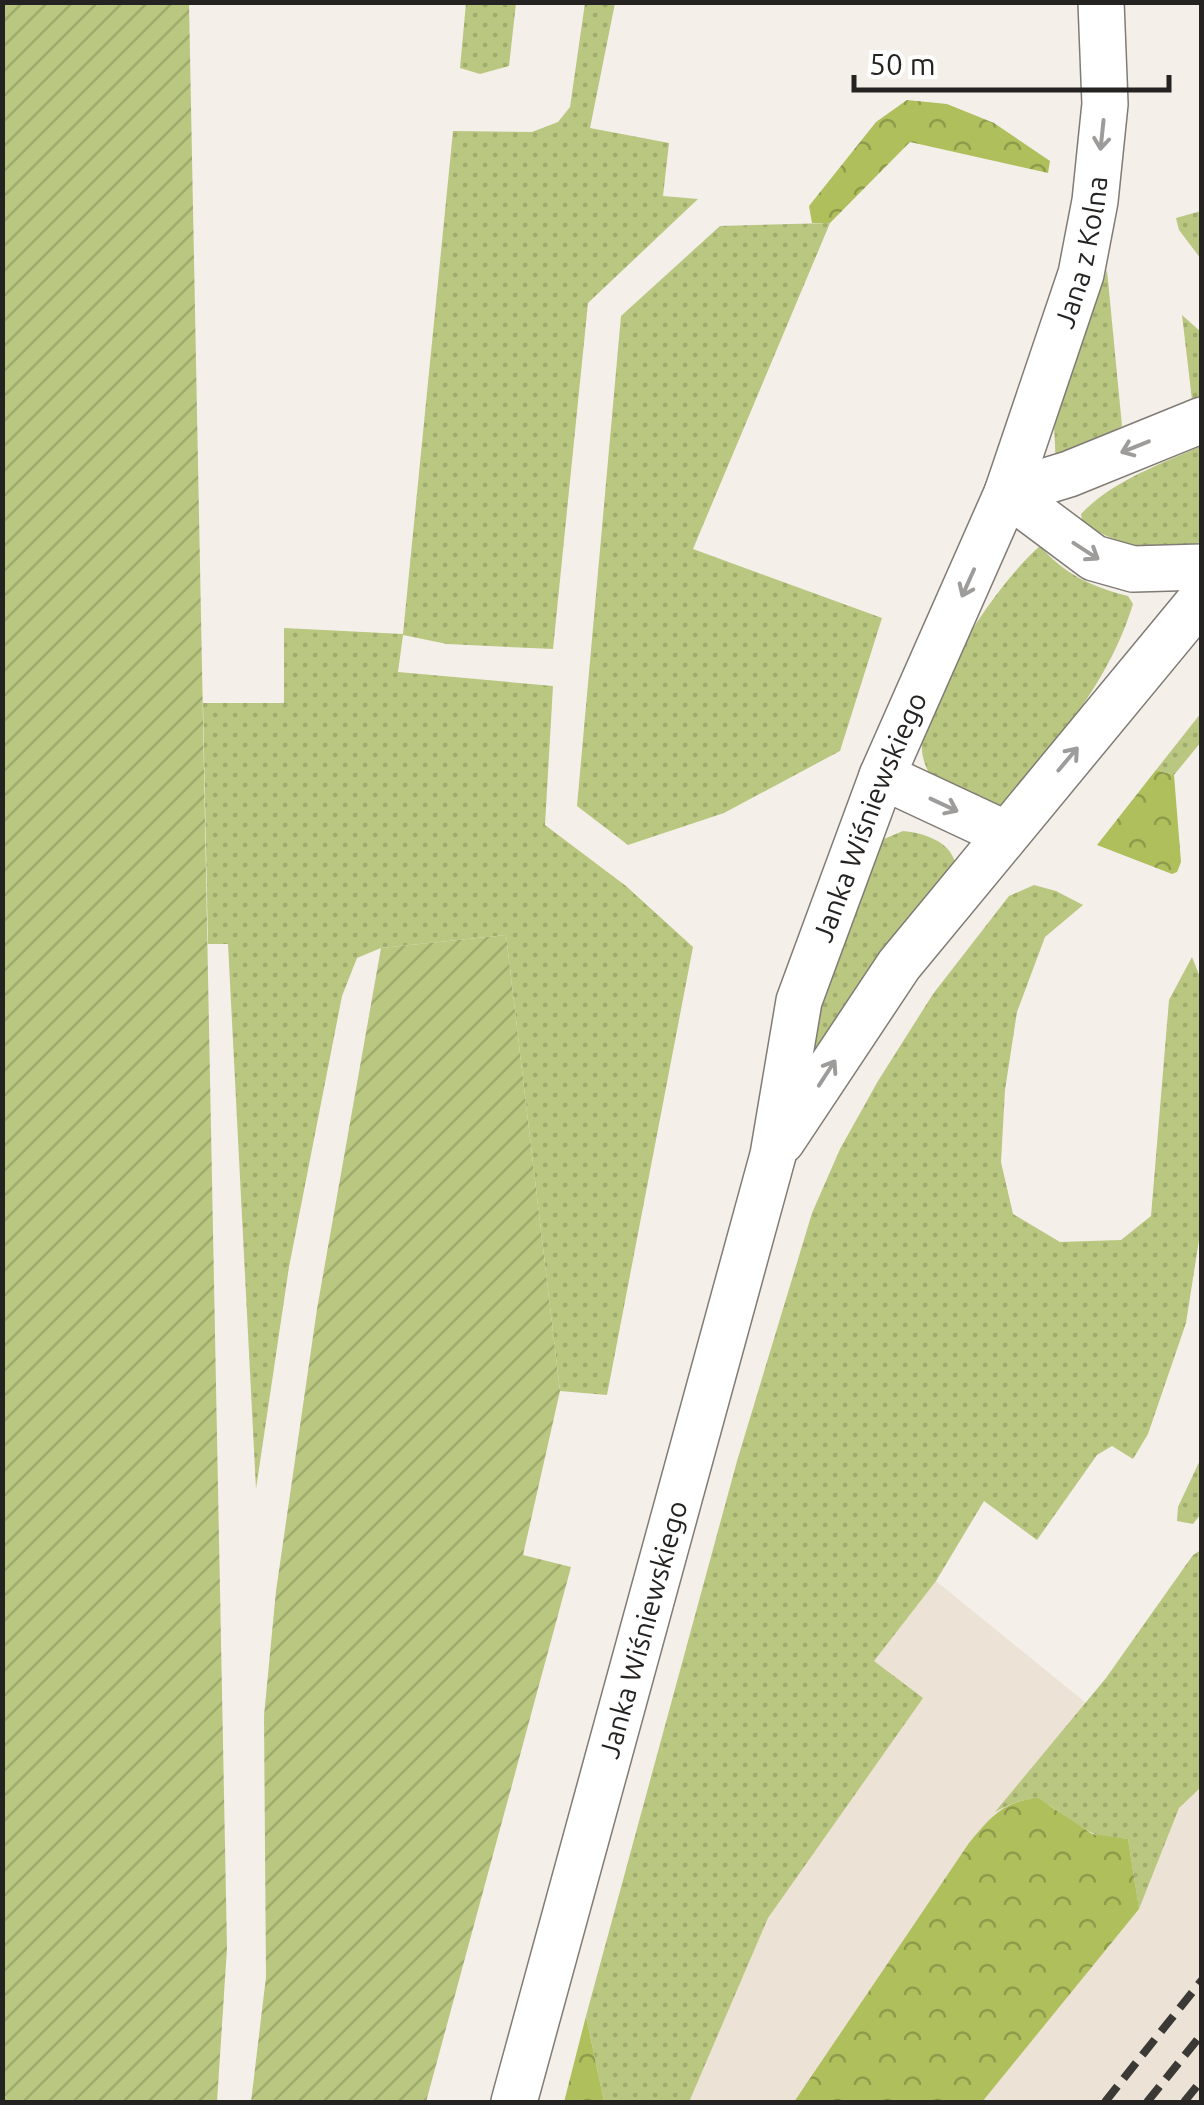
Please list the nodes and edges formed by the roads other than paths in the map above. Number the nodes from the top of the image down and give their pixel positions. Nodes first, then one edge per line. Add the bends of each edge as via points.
1 (1101, 2) edge
2 (1202, 420) edge
3 (1007, 494) junction
4 (1202, 567) edge
5 (1202, 598) edge
6 (882, 776) junction
7 (1006, 834) junction
8 (773, 1155) junction
9 (514, 2102) edge

1 -> 3 main road, Jana z Kolna via 1105,104 1088,238
2 -> 3 main road
3 -> 4 main road via 1094,558 1133,569
3 -> 6 main road, Janka Wiśniewskiego
7 -> 5 main road, Janka Wiśniewskiego
6 -> 7 main road
6 - 8 main road, Janka Wiśniewskiego via 799,1001
8 -> 7 main road, Janka Wiśniewskiego via 898,965
8 - 9 main road, Janka Wiśniewskiego

